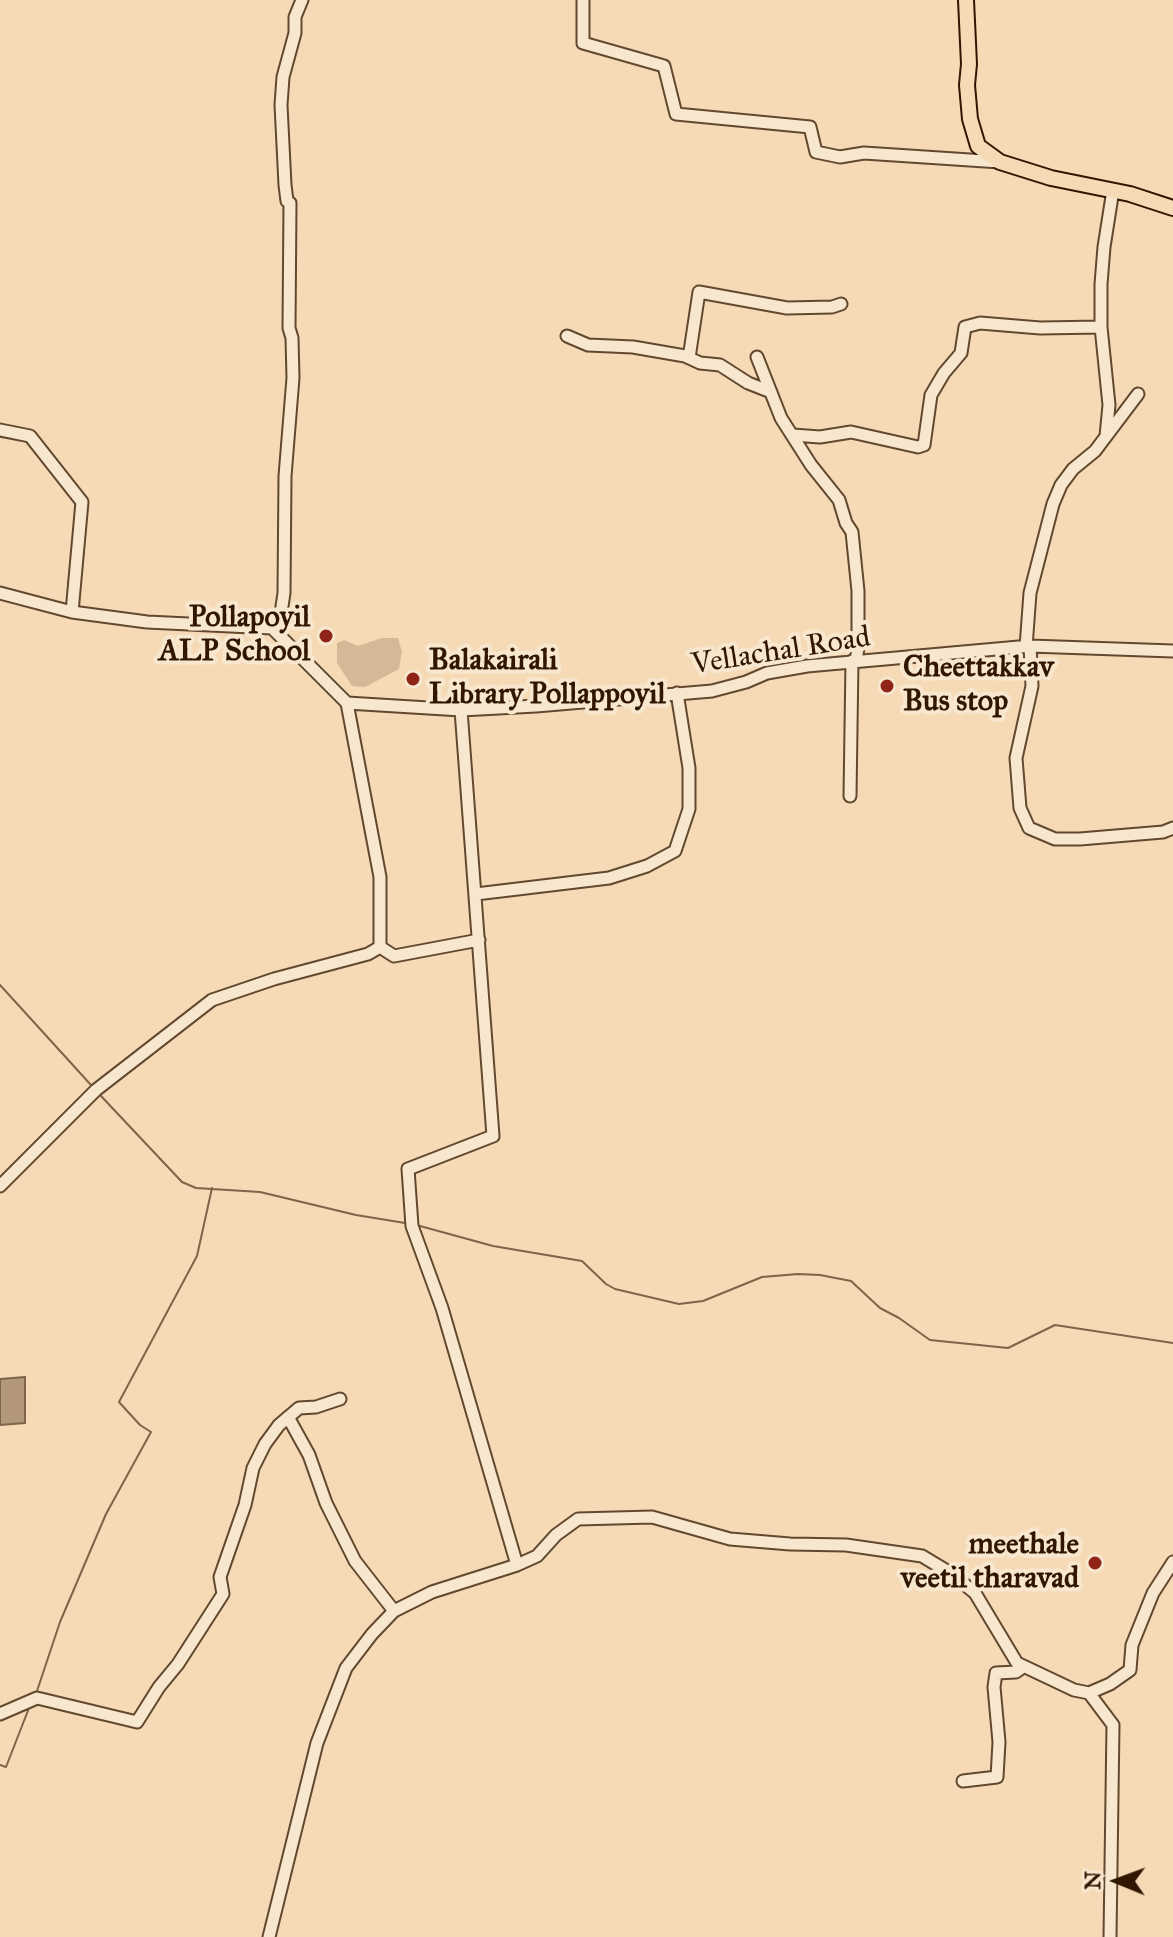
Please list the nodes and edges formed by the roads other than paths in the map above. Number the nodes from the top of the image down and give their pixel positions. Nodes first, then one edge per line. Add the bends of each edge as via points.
1 (302, 0) edge
2 (583, 0) edge
3 (966, 0) edge
4 (1000, 162) junction
5 (1113, 190) junction
6 (1173, 208) edge
7 (841, 304) dead end
8 (1101, 327) junction
9 (567, 336) dead end
10 (757, 357) dead end
11 (689, 358) junction
12 (771, 392) junction
13 (1138, 394) dead end
14 (0, 430) edge
15 (793, 435) junction
16 (1106, 436) junction
17 (0, 593) edge
18 (72, 612) junction
19 (272, 628) junction
20 (1028, 646) junction
21 (1173, 651) edge
22 (854, 661) junction
23 (677, 693) junction
24 (347, 703) junction
25 (461, 710) junction
26 (850, 796) dead end
27 (1173, 828) edge
28 (476, 894) junction
29 (479, 940) junction
30 (380, 947) junction
31 (0, 1186) edge
32 (340, 1399) dead end
33 (288, 1417) junction
34 (1173, 1562) edge
35 (517, 1565) junction
36 (394, 1611) junction
37 (1023, 1667) junction
38 (1089, 1693) junction
39 (0, 1714) edge
40 (963, 1781) dead end
41 (269, 1937) edge
42 (1110, 1937) edge

1 - 19 street via 281,99 290,203 293,378 284,593
2 - 4 street via 583,43 664,66 676,114 810,127 816,152 840,157 864,153
3 - 4 main road via 970,119 978,146
4 - 5 main road
5 - 6 main road
5 - 8 street
7 - 11 street via 787,308 699,292
8 - 15 street via 965,327 961,353 931,395 924,445 851,432
8 - 16 street via 1109,405
9 - 11 street via 588,345
10 - 12 street
11 - 12 street via 720,365
12 - 15 street
13 - 16 street
14 - 18 street via 30,436 82,502
15 - 22 street via 839,500 852,532 858,599
16 - 20 street via 1073,469 1053,504 1030,593
17 - 18 street
18 - 19 street
19 - 24 street
20 - 21 street, Vellachal Road
20 - 22 street, Vellachal Road
20 - 27 street via 1032,686 1016,758 1020,808 1029,828 1055,839 1080,839
22 - 23 street, Vellachal Road via 767,673 712,691
22 - 26 street
23 - 25 street, Vellachal Road
23 - 28 street via 689,768 689,809 675,851 609,878
24 - 25 street, Vellachal Road
24 - 30 street via 380,877
25 - 28 street
28 - 29 street
29 - 30 street via 394,956
29 - 35 street via 493,1136 408,1169 412,1226 442,1308
30 - 31 street via 212,1000 96,1090
32 - 33 street via 299,1408
33 - 36 street via 355,1561
33 - 39 street via 253,1468 220,1577 223,1594 137,1722 37,1698
34 - 38 street via 1147,1606 1132,1645 1130,1670
35 - 36 street via 432,1592
35 - 37 street via 537,1556 578,1519 609,1517 652,1517 730,1539 846,1545 922,1556 975,1593
36 - 41 street via 346,1668 317,1743
37 - 38 street
37 - 40 street via 996,1673 997,1777
38 - 42 street via 1113,1725

